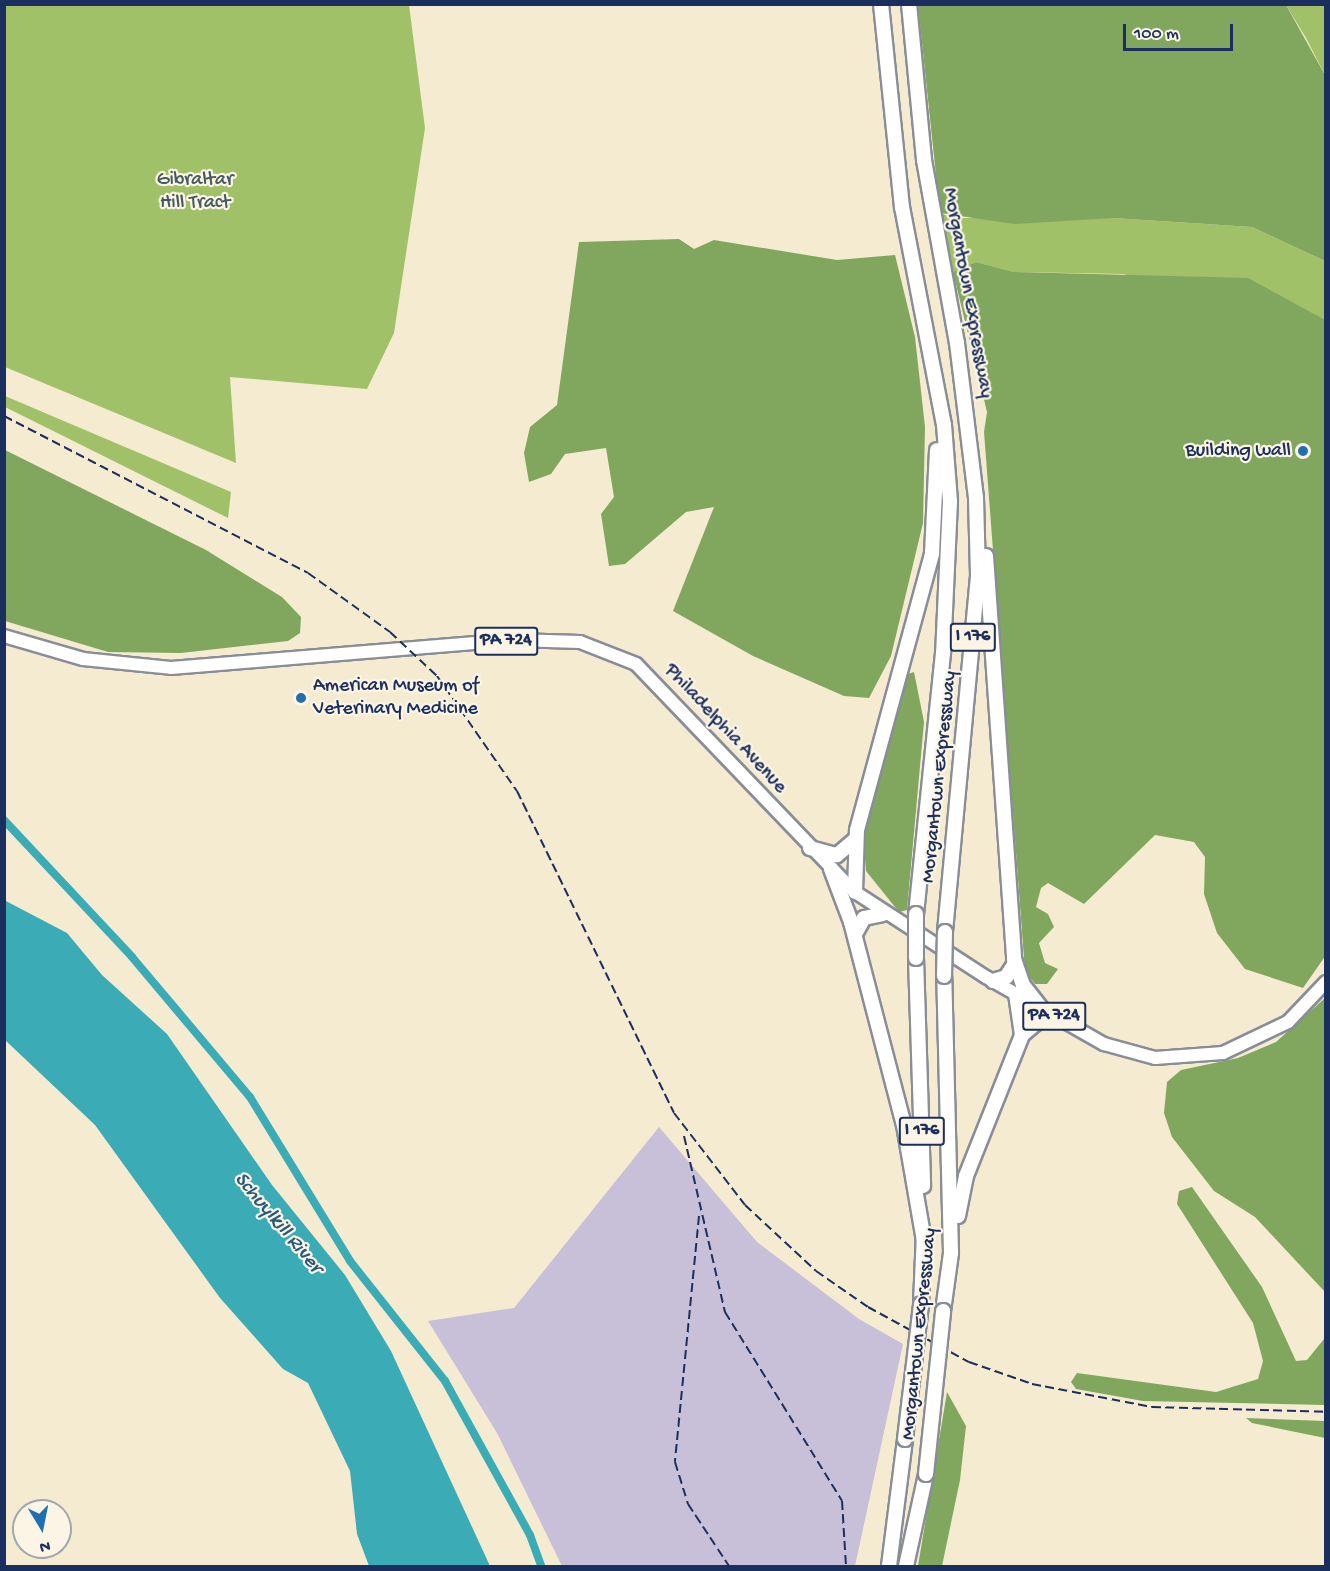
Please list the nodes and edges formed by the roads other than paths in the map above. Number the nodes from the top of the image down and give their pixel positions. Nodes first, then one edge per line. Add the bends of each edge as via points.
1 (881, 4) edge
2 (909, 4) edge
3 (957, 343) junction
4 (928, 349) junction
5 (4, 636) edge
6 (856, 838) junction
7 (810, 848) junction
8 (831, 869) junction
9 (855, 892) junction
10 (883, 914) junction
11 (855, 934) junction
12 (1015, 963) junction
13 (993, 981) junction
14 (1326, 982) edge
15 (1016, 994) junction
16 (1042, 1009) junction
17 (1055, 1017) junction
18 (1022, 1035) junction
19 (924, 1240) junction
20 (951, 1253) junction
21 (899, 1496) junction
22 (885, 1566) edge
23 (890, 1566) edge
24 (908, 1566) edge

1 - 4 highway, Morgantown Expressway / I 176 via 902,207
2 - 3 highway, Morgantown Expressway / I 176 via 930,202
3 - 12 highway via 982,488
3 - 20 highway, Morgantown Expressway / I 176, bridge via 975,487 978,576 945,932
4 - 6 highway via 938,459 932,552
4 - 19 highway, Morgantown Expressway / I 176, bridge via 944,425 950,575 916,914
5 - 7 main road, Philadelphia Avenue / PA 724 via 83,659 171,668 490,642 580,642 636,664
6 - 7 highway via 837,855
6 - 9 highway
7 - 8 main road, Philadelphia Avenue / PA 724
8 - 9 main road, Philadelphia Avenue / PA 724
8 - 11 highway
9 - 10 main road, Philadelphia Avenue / PA 724
10 - 11 highway via 864,918
10 - 13 main road, Philadelphia Avenue / PA 724
11 - 19 highway via 904,1125
12 - 13 highway via 1006,977
12 - 16 highway via 1023,985
13 - 15 main road, Philadelphia Avenue / PA 724
14 - 17 main road, Philadelphia Avenue / PA 724 via 1288,1022 1223,1053 1180,1059 1129,1053
15 - 16 main road, Philadelphia Avenue / PA 724
15 - 18 highway
16 - 17 main road, Philadelphia Avenue / PA 724
17 - 18 highway via 1040,1020
18 - 20 highway via 963,1185
19 - 21 highway, Morgantown Expressway / I 176, bridge via 921,1304
20 - 24 highway, Morgantown Expressway / I 176, bridge via 926,1474
21 - 22 highway
21 - 23 highway

